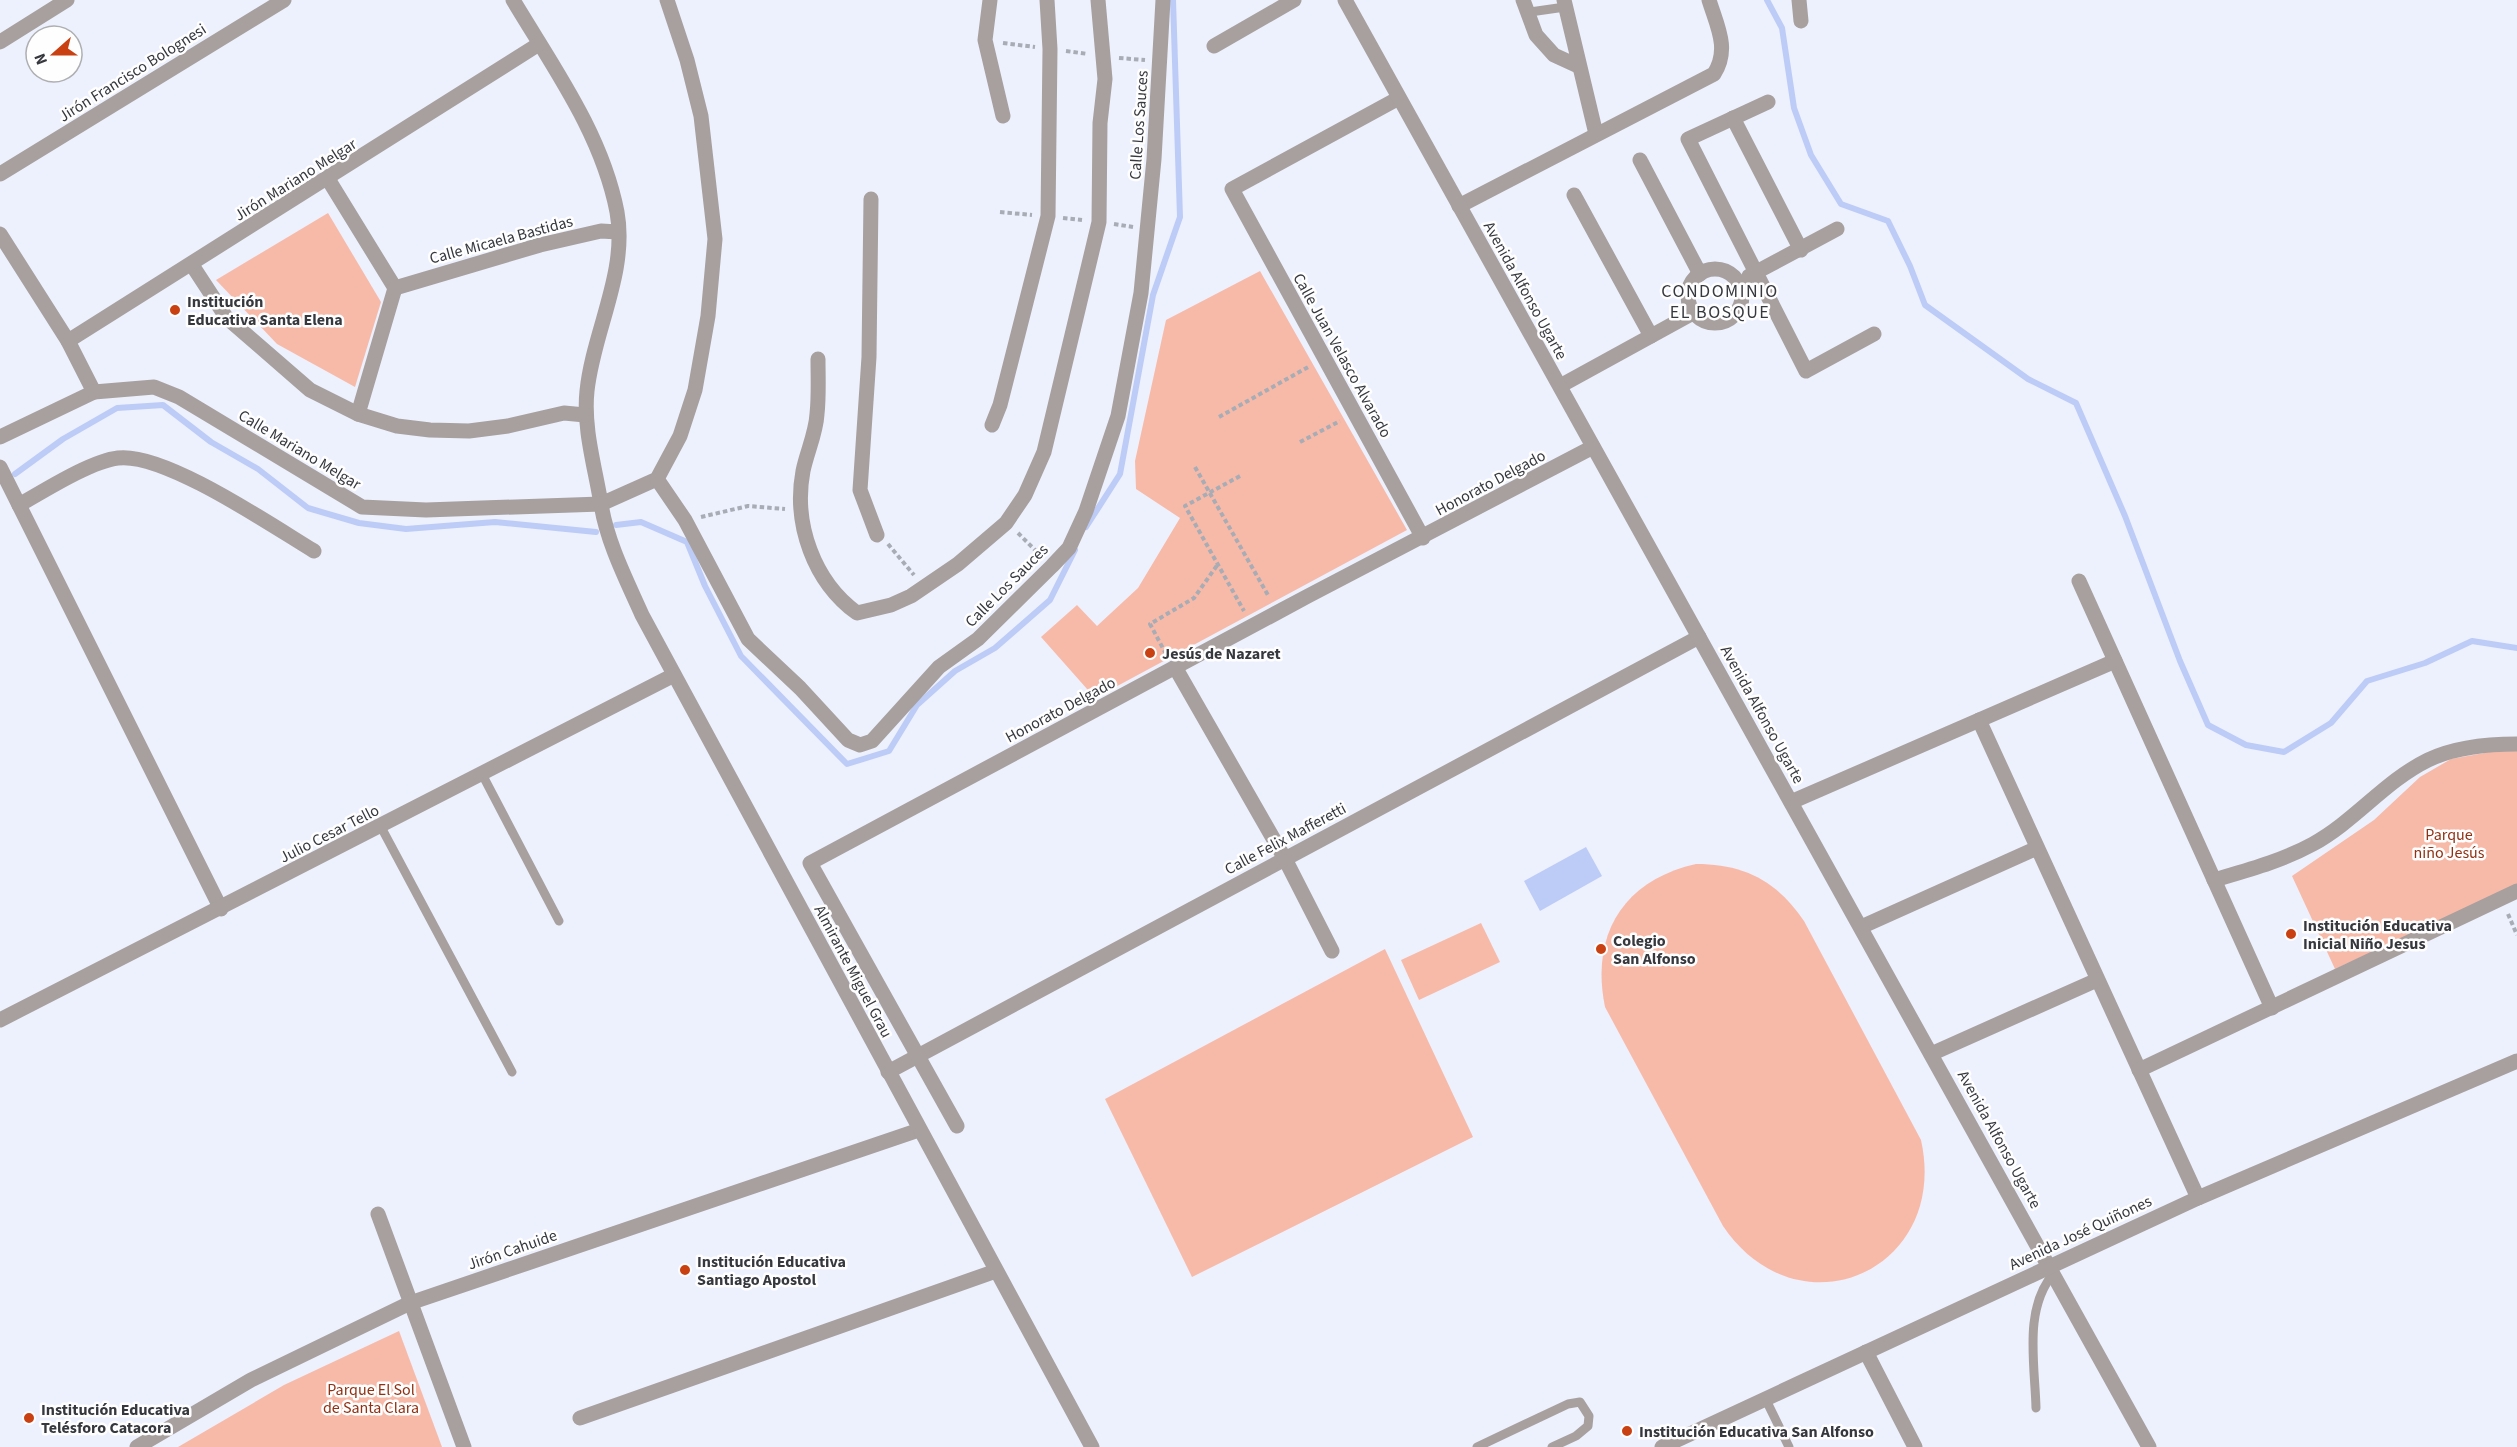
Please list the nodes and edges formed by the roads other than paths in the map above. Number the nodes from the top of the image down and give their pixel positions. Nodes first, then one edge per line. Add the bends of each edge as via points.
1 (66, 0) edge
2 (284, 0) edge
3 (513, 0) edge
4 (667, 0) edge
5 (990, 0) edge
6 (1047, 0) edge
7 (1098, 0) edge
8 (1163, 0) edge
9 (1294, 0) edge
10 (1345, 0) edge
11 (1709, 0) edge
12 (1799, 0) edge
13 (1564, 4) edge
14 (1527, 6) edge
15 (1801, 21) dead end
16 (0, 42) edge
17 (540, 44) junction
18 (1214, 46) dead end
19 (1578, 66) junction
20 (1399, 98) junction
21 (1768, 102) dead end
22 (1003, 116) dead end
23 (1733, 118) junction
24 (1596, 134) junction
25 (1640, 160) dead end
26 (0, 174) edge
27 (328, 179) junction
28 (1574, 195) dead end
29 (871, 199) dead end
30 (1459, 206) junction
31 (1837, 229) dead end
32 (618, 232) junction
33 (0, 234) edge
34 (1801, 250) junction
35 (192, 265) junction
36 (1756, 272) junction
37 (1700, 274) junction
38 (1738, 282) junction
39 (395, 288) junction
40 (1693, 313) junction
41 (1874, 334) dead end
42 (1652, 336) junction
43 (68, 341) junction
44 (818, 359) dead end
45 (1560, 386) junction
46 (94, 392) junction
47 (358, 414) junction
48 (585, 415) junction
49 (992, 425) dead end
50 (0, 437) edge
51 (1593, 447) junction
52 (0, 467) edge
53 (657, 479) junction
54 (601, 504) junction
55 (19, 505) junction
56 (877, 535) road end
57 (1423, 538) junction
58 (314, 551) dead end
59 (2079, 582) dead end
60 (1699, 636) junction
61 (1170, 661) junction
62 (2115, 661) junction
63 (674, 675) junction
64 (1979, 720) junction
65 (2517, 744) edge
66 (482, 774) junction
67 (1791, 802) junction
68 (381, 826) junction
69 (2037, 848) junction
70 (1285, 859) junction
71 (2214, 880) junction
72 (2517, 891) edge
73 (221, 909) junction
74 (559, 921) dead end
75 (1861, 927) junction
76 (1332, 951) dead end
77 (2097, 980) junction
78 (2272, 1008) junction
79 (0, 1020) edge
80 (1931, 1054) junction
81 (918, 1056) junction
82 (2517, 1061) edge
83 (2139, 1070) junction
84 (512, 1072) dead end
85 (888, 1072) junction
86 (957, 1126) dead end
87 (919, 1130) junction
88 (2198, 1198) junction
89 (378, 1214) dead end
90 (2052, 1269) junction
91 (996, 1271) junction
92 (410, 1302) junction
93 (1866, 1352) junction
94 (1766, 1400) junction
95 (2036, 1408) dead end
96 (580, 1418) dead end
97 (2145, 1446) edge
98 (137, 1447) edge
99 (464, 1447) edge
100 (1092, 1447) edge
101 (1477, 1447) edge
102 (1552, 1447) edge
103 (1662, 1447) edge
104 (1789, 1447) edge
105 (1916, 1447) edge

1 - 16 street
2 - 26 street, Jirón Francisco Bolognesi
3 - 17 street, Almirante Miguel Grau
4 - 53 street via 701,116 715,239 708,316 695,390 680,436
5 - 22 street via 985,40
6 - 49 street via 1048,216
7 - 44 street via 1106,79 1100,123 1100,222 1044,452 1025,495 1006,523 924,588 891,605 857,613 816,568 800,511 803,473 817,415
8 - 53 street, Calle Los Sauces via 1141,293 1118,416 1086,511 1068,548 1052,566 978,639 939,667 872,741 860,745 848,740 748,639 685,520
9 - 18 street
10 - 20 street, Avenida Alfonso Ugarte
11 - 24 street via 1722,45 1722,61 1714,74
12 - 15 street
13 - 14 lane
13 - 19 street
14 - 19 street via 1536,35 1554,55
17 - 27 street, Jirón Mariano Melgar
17 - 32 street, Almirante Miguel Grau via 573,98 600,157 617,213
19 - 24 street
20 - 30 street, Avenida Alfonso Ugarte
20 - 57 street, Calle Juan Velasco Alvarado via 1232,189
21 - 23 street
23 - 34 street
23 - 36 street via 1688,140
24 - 30 street
25 - 37 street
27 - 35 street, Jirón Mariano Melgar
27 - 39 street
28 - 42 street
29 - 56 street via 869,357 860,490
30 - 45 street, Avenida Alfonso Ugarte
31 - 34 street
32 - 39 street, Calle Micaela Bastidas via 601,231 540,245
32 - 48 street, Almirante Miguel Grau via 618,257 587,388
33 - 43 street
34 - 36 street
35 - 43 street, Jirón Mariano Melgar
35 - 47 street via 226,317 310,390
36 - 38 street
36 - 41 street via 1806,370
37 - 38 street via 1716,269 1733,275
37 - 40 street via 1689,288
38 - 40 street via 1742,300 1734,316 1718,324 1708,323
39 - 47 street
40 - 42 street
42 - 45 street
43 - 46 street
45 - 51 street, Avenida Alfonso Ugarte
46 - 50 street, Calle Mariano Melgar
46 - 54 street, Calle Mariano Melgar via 154,387 179,397 362,507 426,510
47 - 48 street via 397,426 460,431 508,426 564,413
48 - 54 street, Almirante Miguel Grau
51 - 57 street, Honorato Delgado
51 - 60 street, Avenida Alfonso Ugarte
52 - 55 street
53 - 54 street
54 - 63 street, Almirante Miguel Grau via 617,558
55 - 58 street via 117,458 144,459 222,497
55 - 73 street
57 - 61 street, Honorato Delgado
59 - 62 street
60 - 67 street, Avenida Alfonso Ugarte
60 - 70 street, Calle Felix Mafferetti
61 - 70 street
61 - 81 street, Honorato Delgado via 810,863
62 - 64 street
62 - 71 street
63 - 66 street, Julio Cesar Tello
63 - 85 street, Almirante Miguel Grau
64 - 67 street
64 - 69 street
65 - 71 street via 2456,749 2428,760 2314,844 2285,858
66 - 68 street, Julio Cesar Tello
66 - 74 lane
67 - 75 street, Avenida Alfonso Ugarte
68 - 73 street, Julio Cesar Tello
68 - 84 lane
69 - 75 street
69 - 77 street
70 - 76 street
70 - 81 street, Calle Felix Mafferetti
71 - 78 street
72 - 78 street
73 - 79 street, Julio Cesar Tello
75 - 80 street, Avenida Alfonso Ugarte
77 - 80 street
77 - 83 street
78 - 83 street
80 - 90 street, Avenida Alfonso Ugarte
81 - 85 street, Calle Felix Mafferetti
81 - 86 street, Honorato Delgado
82 - 88 street, Avenida José Quiñones
83 - 88 street
85 - 87 street, Almirante Miguel Grau
87 - 91 street, Almirante Miguel Grau
87 - 92 street, Jirón Cahuide
88 - 90 street, Avenida José Quiñones
89 - 92 street
90 - 93 street, Avenida José Quiñones
90 - 95 lane via 2039,1296 2034,1322
90 - 97 street, Avenida Alfonso Ugarte
91 - 96 street
91 - 100 street, Almirante Miguel Grau
92 - 98 street, Jirón Cahuide via 251,1380
92 - 99 street
93 - 94 street, Avenida José Quiñones
93 - 105 street
94 - 103 street, Avenida José Quiñones
94 - 104 lane
101 - 102 lane via 1580,1402 1589,1416 1588,1426 1576,1437

